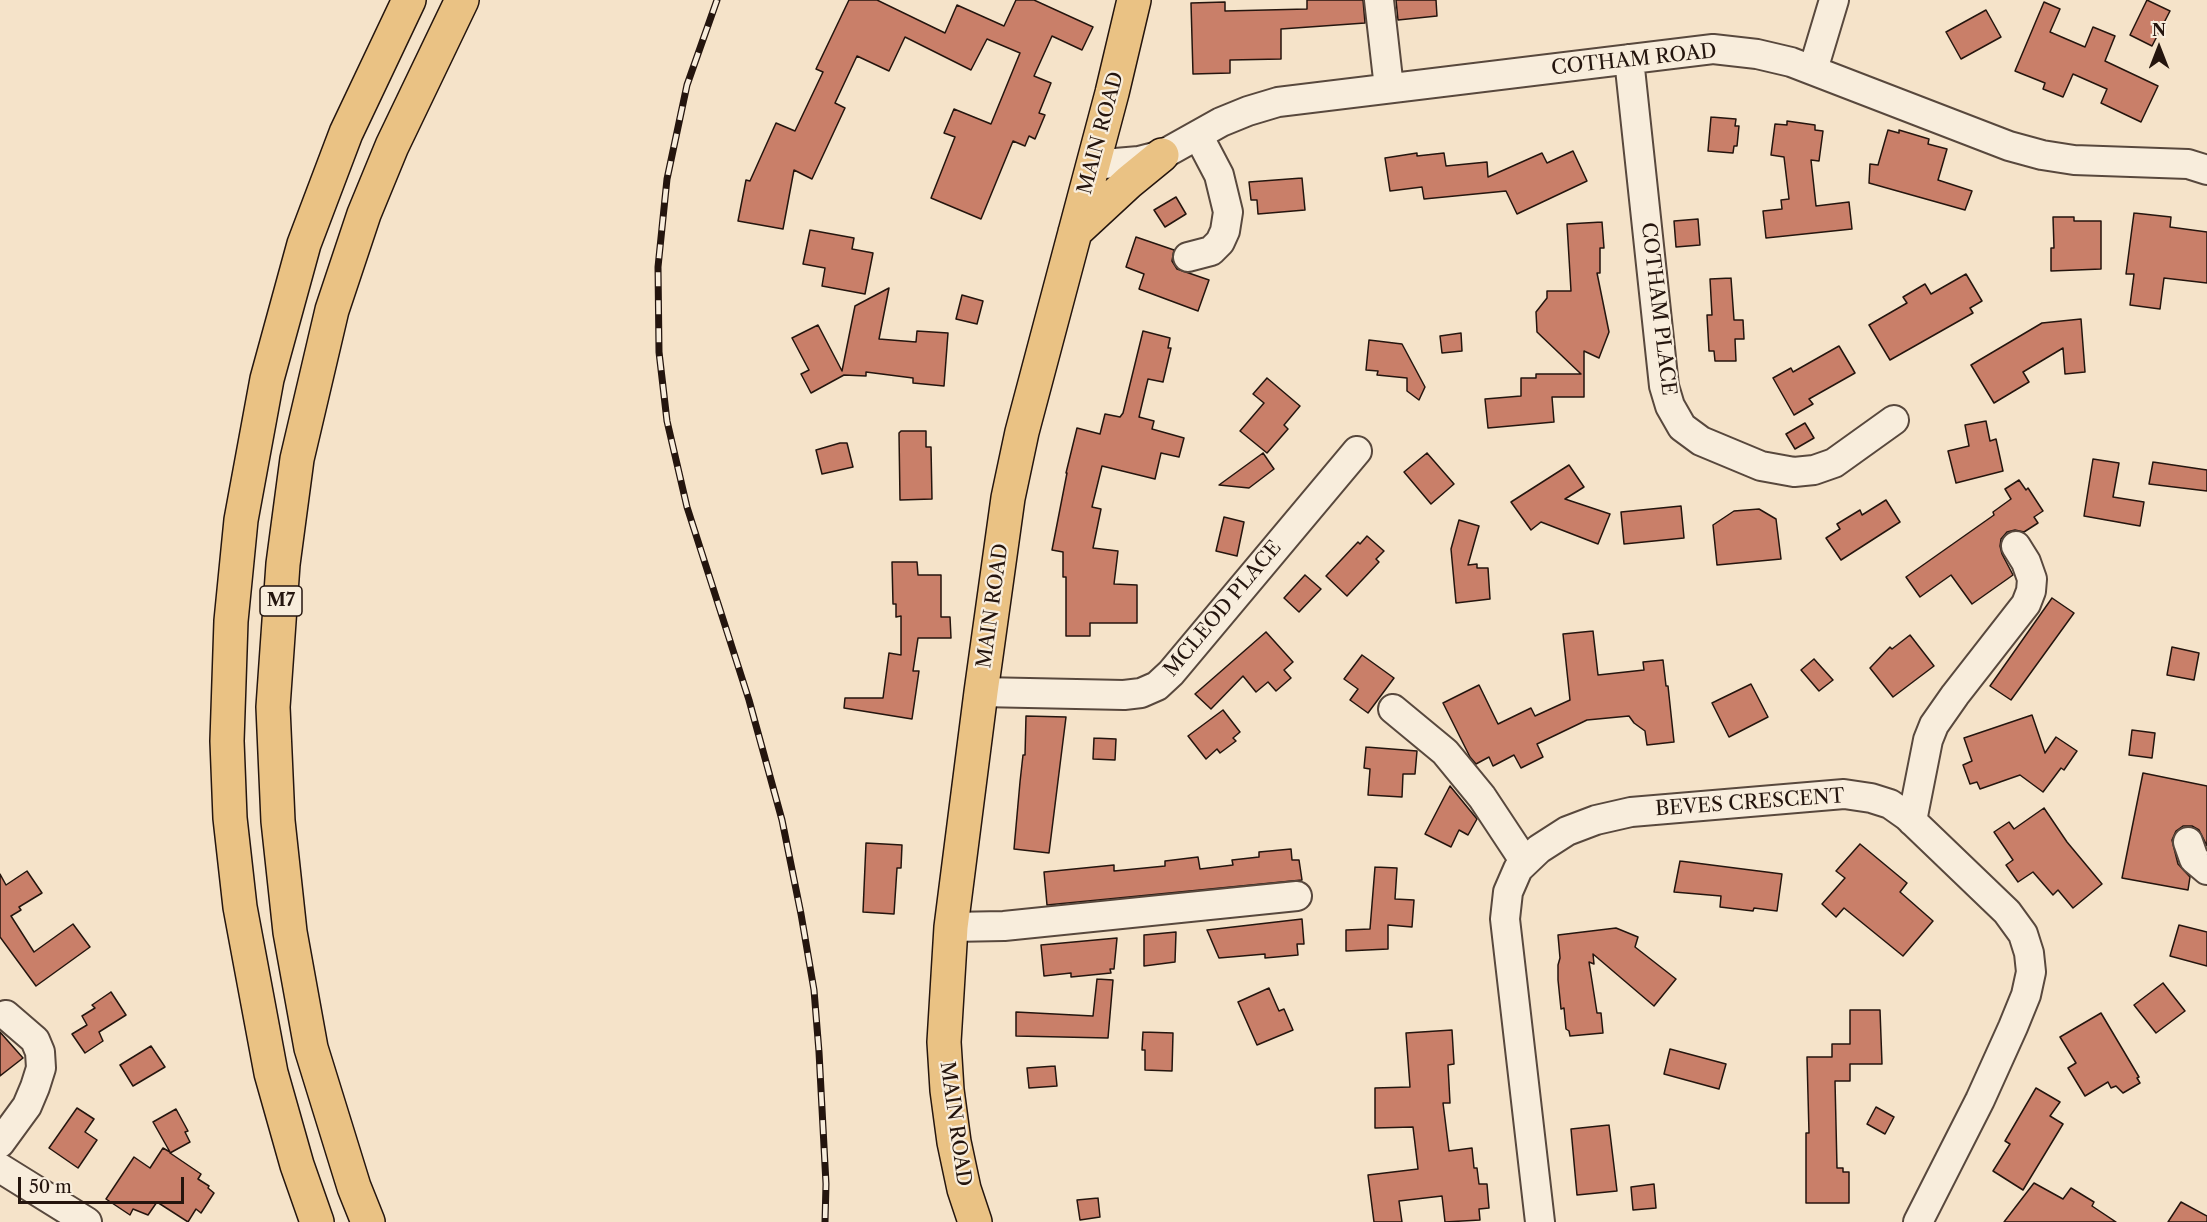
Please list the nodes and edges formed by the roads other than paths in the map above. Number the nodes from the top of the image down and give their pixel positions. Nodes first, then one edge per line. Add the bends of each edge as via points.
1 (409, 0) edge
2 (462, 0) edge
3 (1134, 0) edge
4 (1379, 0) edge
5 (1834, 0) edge
6 (1629, 59) junction
7 (1813, 70) junction
8 (1389, 88) junction
9 (1198, 135) junction
10 (1162, 155) junction
11 (1092, 165) junction
12 (2207, 170) edge
13 (1075, 232) junction
14 (1188, 257) dead end
15 (1894, 420) dead end
16 (1357, 451) dead end
17 (2016, 546) dead end
18 (981, 692) junction
19 (1393, 709) dead end
20 (1912, 821) junction
21 (2188, 842) dead end
22 (1525, 862) junction
23 (2207, 870) edge
24 (1297, 896) dead end
25 (951, 927) junction
26 (6, 1015) dead end
27 (311, 1048) junction
28 (0, 1143) edge
29 (0, 1168) edge
30 (87, 1222) edge
31 (317, 1222) edge
32 (368, 1222) edge
33 (388, 1222) edge
34 (975, 1222) edge
35 (1539, 1222) edge
36 (1918, 1222) edge

1 - 31 main road, M7 via 346,133 303,244 267,379 241,520 231,621 227,741 230,818 240,907 271,1073
2 - 27 main road, M7 via 364,214 332,310 297,459 283,564 273,708 278,821 290,932
3 - 11 main road, MAIN ROAD
4 - 8 street
5 - 7 street
6 - 7 street, COTHAM ROAD via 1713,49 1757,54
6 - 8 street, COTHAM ROAD
6 - 15 street, COTHAM PLACE via 1664,386 1682,427 1701,441 1751,462 1794,472 1834,463
7 - 12 street, COTHAM ROAD via 2009,146 2043,155 2074,160 2188,164
8 - 9 street, COTHAM ROAD via 1278,102 1248,111
9 - 10 street, COTHAM ROAD
9 - 14 street via 1219,175 1228,212 1220,242 1211,251
10 - 11 street, COTHAM ROAD
10 - 13 main road
11 - 13 main road, MAIN ROAD
13 - 18 main road, MAIN ROAD via 1008,498
16 - 18 street, MCLEOD PLACE via 1157,687 1124,695
17 - 20 street via 2032,579 2031,591 2026,604 1934,725
18 - 25 main road, MAIN ROAD
19 - 22 street via 1445,752 1482,797
20 - 22 street, BEVES CRESCENT via 1890,804 1844,794 1631,812 1567,831
20 - 36 street, BEVES CRESCENT via 2007,912 2023,934 2031,972 2026,995 1989,1079
21 - 23 street via 2194,859
22 - 35 street, BEVES CRESCENT via 1508,892 1504,919
24 - 25 street via 1005,926
25 - 34 main road, MAIN ROAD via 944,1042 947,1090 964,1190
26 - 28 street via 35,1040 41,1068 27,1106
27 - 32 main road, M7
27 - 33 main road
29 - 30 street

